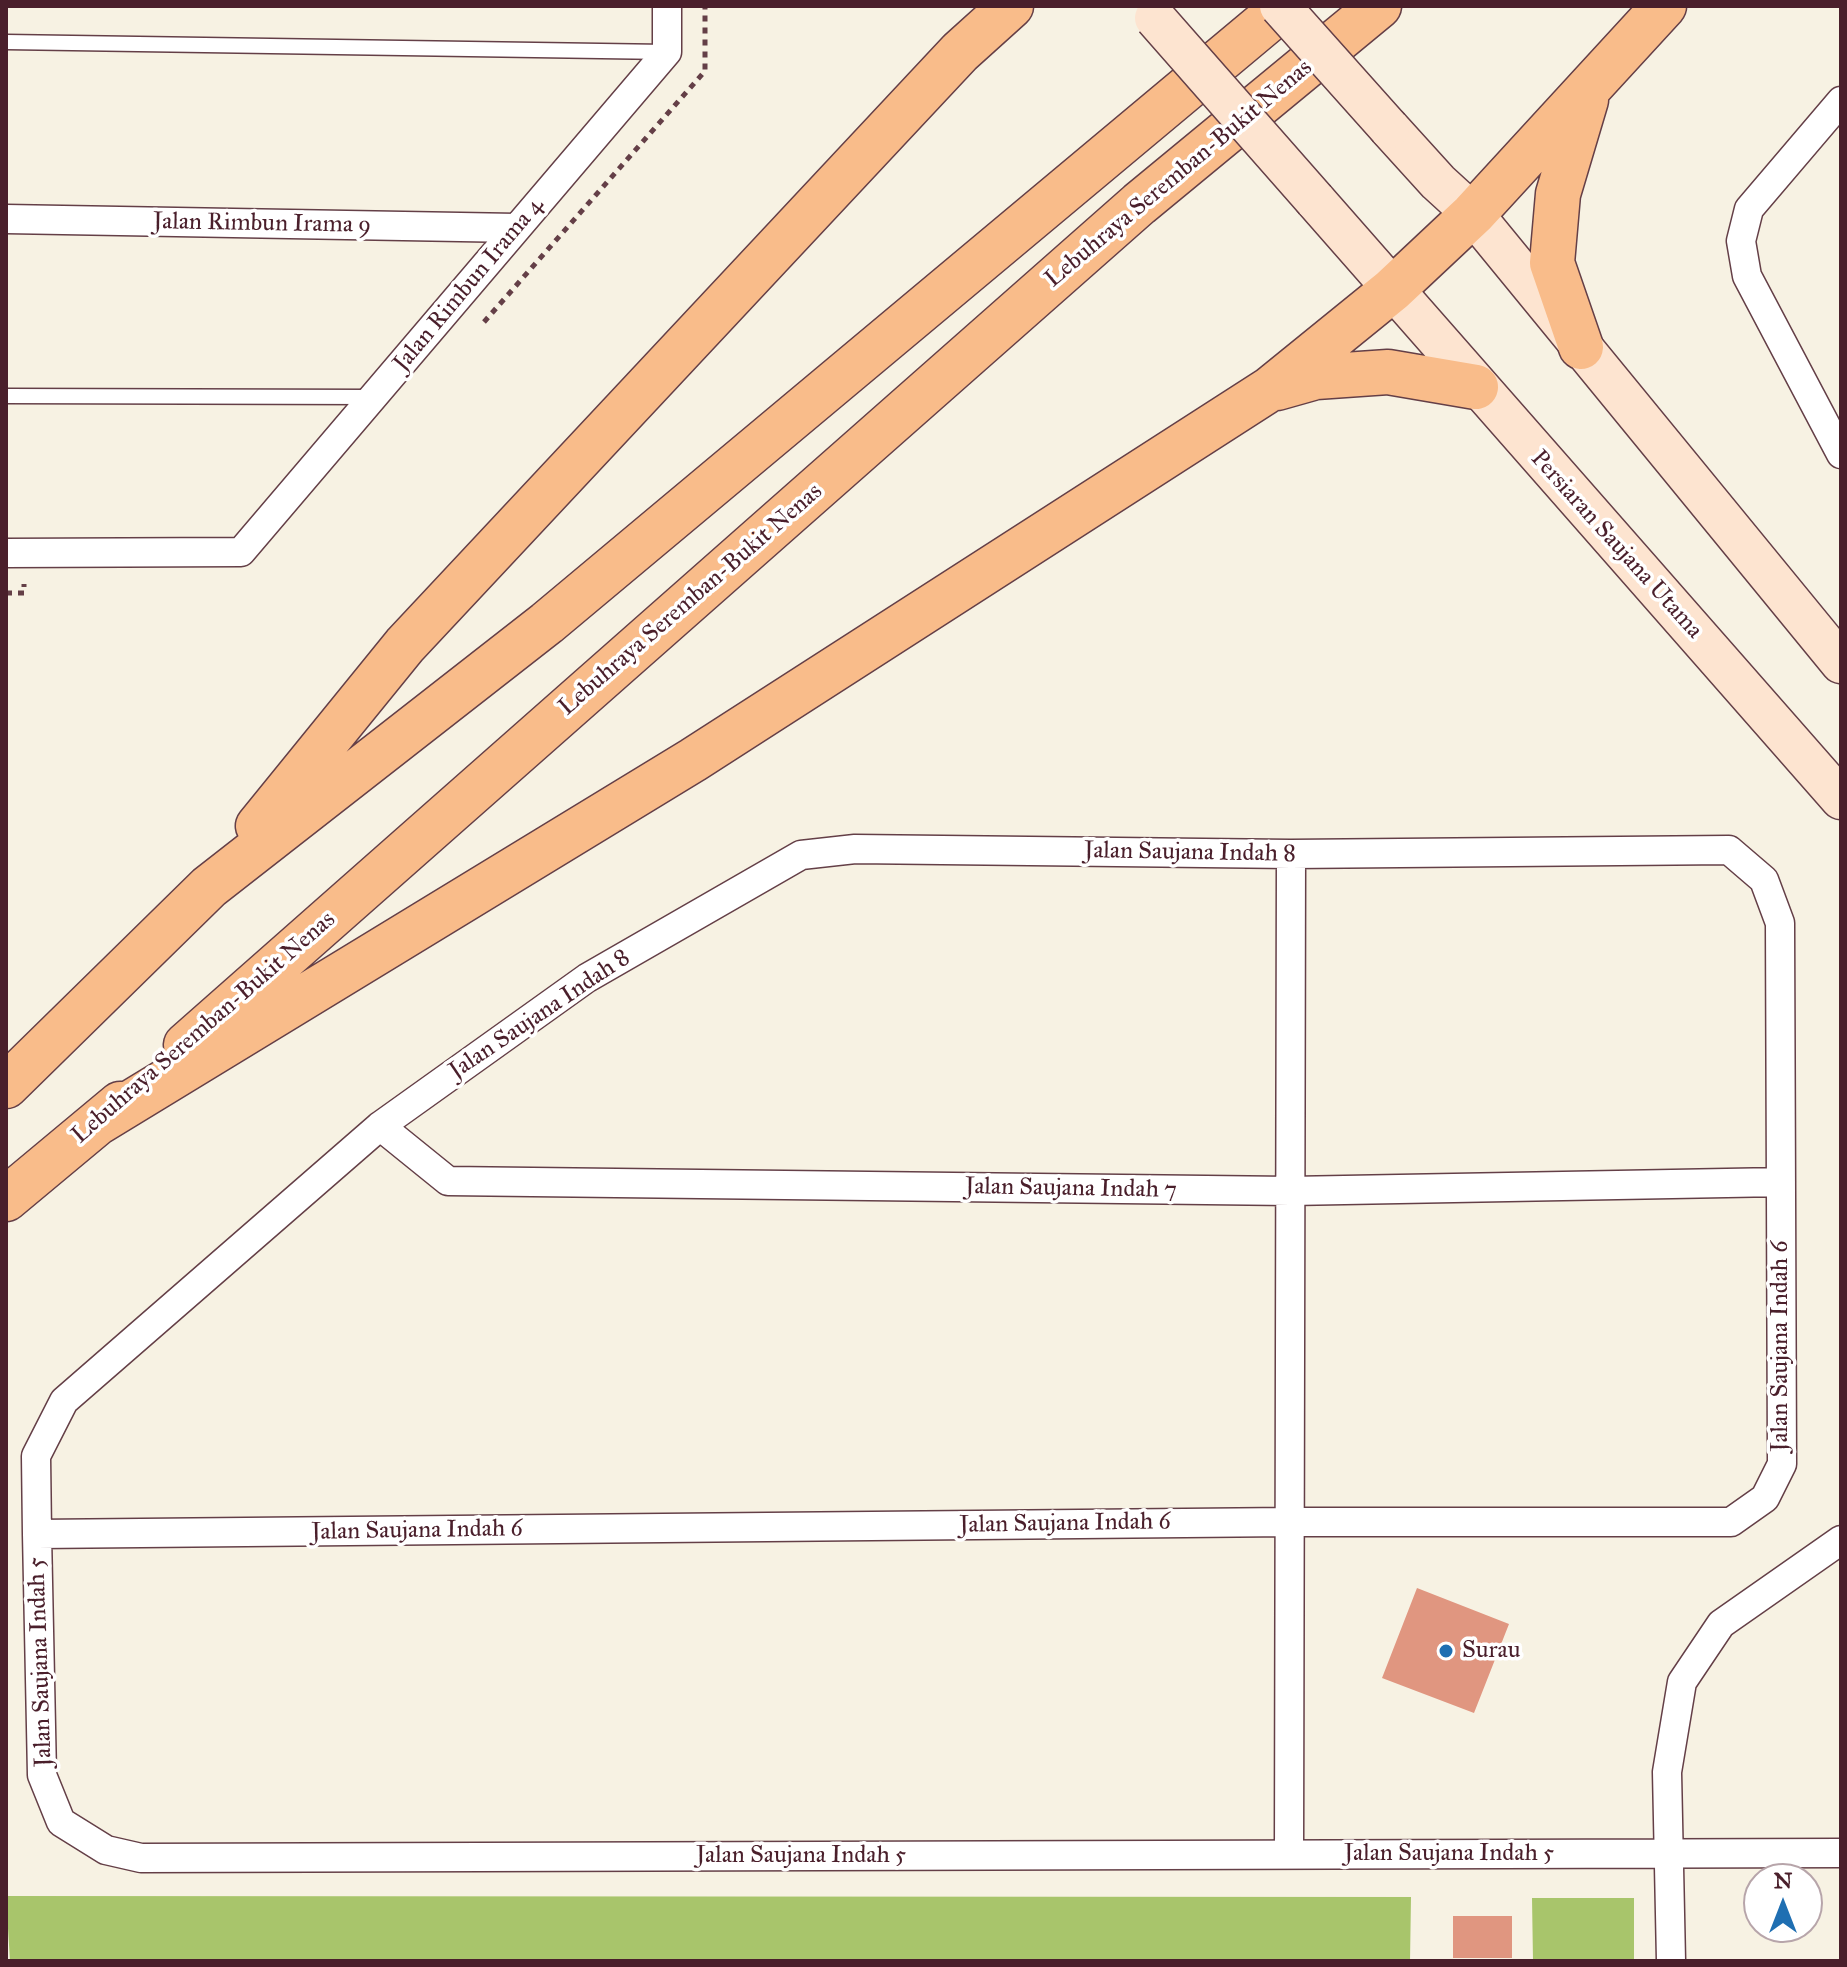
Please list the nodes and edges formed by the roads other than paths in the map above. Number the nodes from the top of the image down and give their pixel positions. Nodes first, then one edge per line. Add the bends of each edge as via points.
1 (667, 6) edge
2 (972, 6) edge
3 (1011, 6) edge
4 (1282, 6) edge
5 (1379, 6) edge
6 (1664, 6) edge
7 (1150, 12) edge
8 (6, 42) edge
9 (667, 52) junction
10 (960, 52) junction
11 (1589, 90) junction
12 (1841, 101) edge
13 (1473, 214) junction
14 (6, 219) edge
15 (517, 228) junction
16 (1392, 290) junction
17 (1581, 347) junction
18 (1476, 387) junction
19 (1270, 389) junction
20 (6, 396) edge
21 (373, 397) junction
22 (1841, 454) edge
23 (6, 553) edge
24 (1841, 663) edge
25 (1841, 799) edge
26 (1291, 854) junction
27 (209, 887) junction
28 (6, 1086) edge
29 (99, 1122) junction
30 (380, 1126) junction
31 (1781, 1182) junction
32 (1290, 1191) junction
33 (6, 1199) edge
34 (1289, 1522) junction
35 (37, 1534) junction
36 (1841, 1540) edge
37 (1841, 1853) edge
38 (1289, 1854) junction
39 (1669, 1855) junction
40 (1671, 1961) edge

1 - 9 street
2 - 10 highway
3 - 10 highway
4 - 13 main road, bridge via 1438,182
4 - 27 highway via 547,623
5 - 29 highway, Lebuhraya Seremban-Bukit Nenas via 1139,204
6 - 11 highway
7 - 16 main road, Persiaran Saujana Utama, bridge
8 - 9 lane
9 - 15 street, Jalan Rimbun Irama 4
10 - 27 highway via 405,645
11 - 13 highway
11 - 17 highway via 1558,194 1552,263
12 - 22 street via 1749,209 1741,241 1747,276
13 - 16 highway
13 - 17 main road
14 - 15 street, Jalan Rimbun Irama 9
15 - 21 street, Jalan Rimbun Irama 4
16 - 18 main road, Persiaran Saujana Utama
16 - 19 highway
17 - 24 main road
18 - 19 highway via 1388,372 1316,377
18 - 25 main road, Persiaran Saujana Utama
19 - 29 highway via 680,768
20 - 21 lane
21 - 23 street, Jalan Rimbun Irama 4 via 241,552
26 - 30 street, Jalan Saujana Indah 8 via 855,849 801,855 587,978
26 - 31 street, Jalan Saujana Indah 8 via 1729,850 1764,880 1780,923
26 - 32 street
27 - 28 highway
29 - 33 highway, Lebuhraya Seremban-Bukit Nenas
30 - 32 street, Jalan Saujana Indah 7 via 448,1181
30 - 35 street, Jalan Saujana Indah 8 via 64,1401 36,1456
31 - 32 street, Jalan Saujana Indah 7
31 - 34 street, Jalan Saujana Indah 6 via 1782,1464 1765,1498 1731,1522
32 - 34 street
34 - 35 street, Jalan Saujana Indah 6
34 - 38 street
35 - 38 street, Jalan Saujana Indah 5 via 42,1775 61,1822 106,1850 141,1858
36 - 39 street via 1721,1624 1682,1682 1667,1772
37 - 39 street, Jalan Saujana Indah 5
38 - 39 street, Jalan Saujana Indah 5
39 - 40 street

